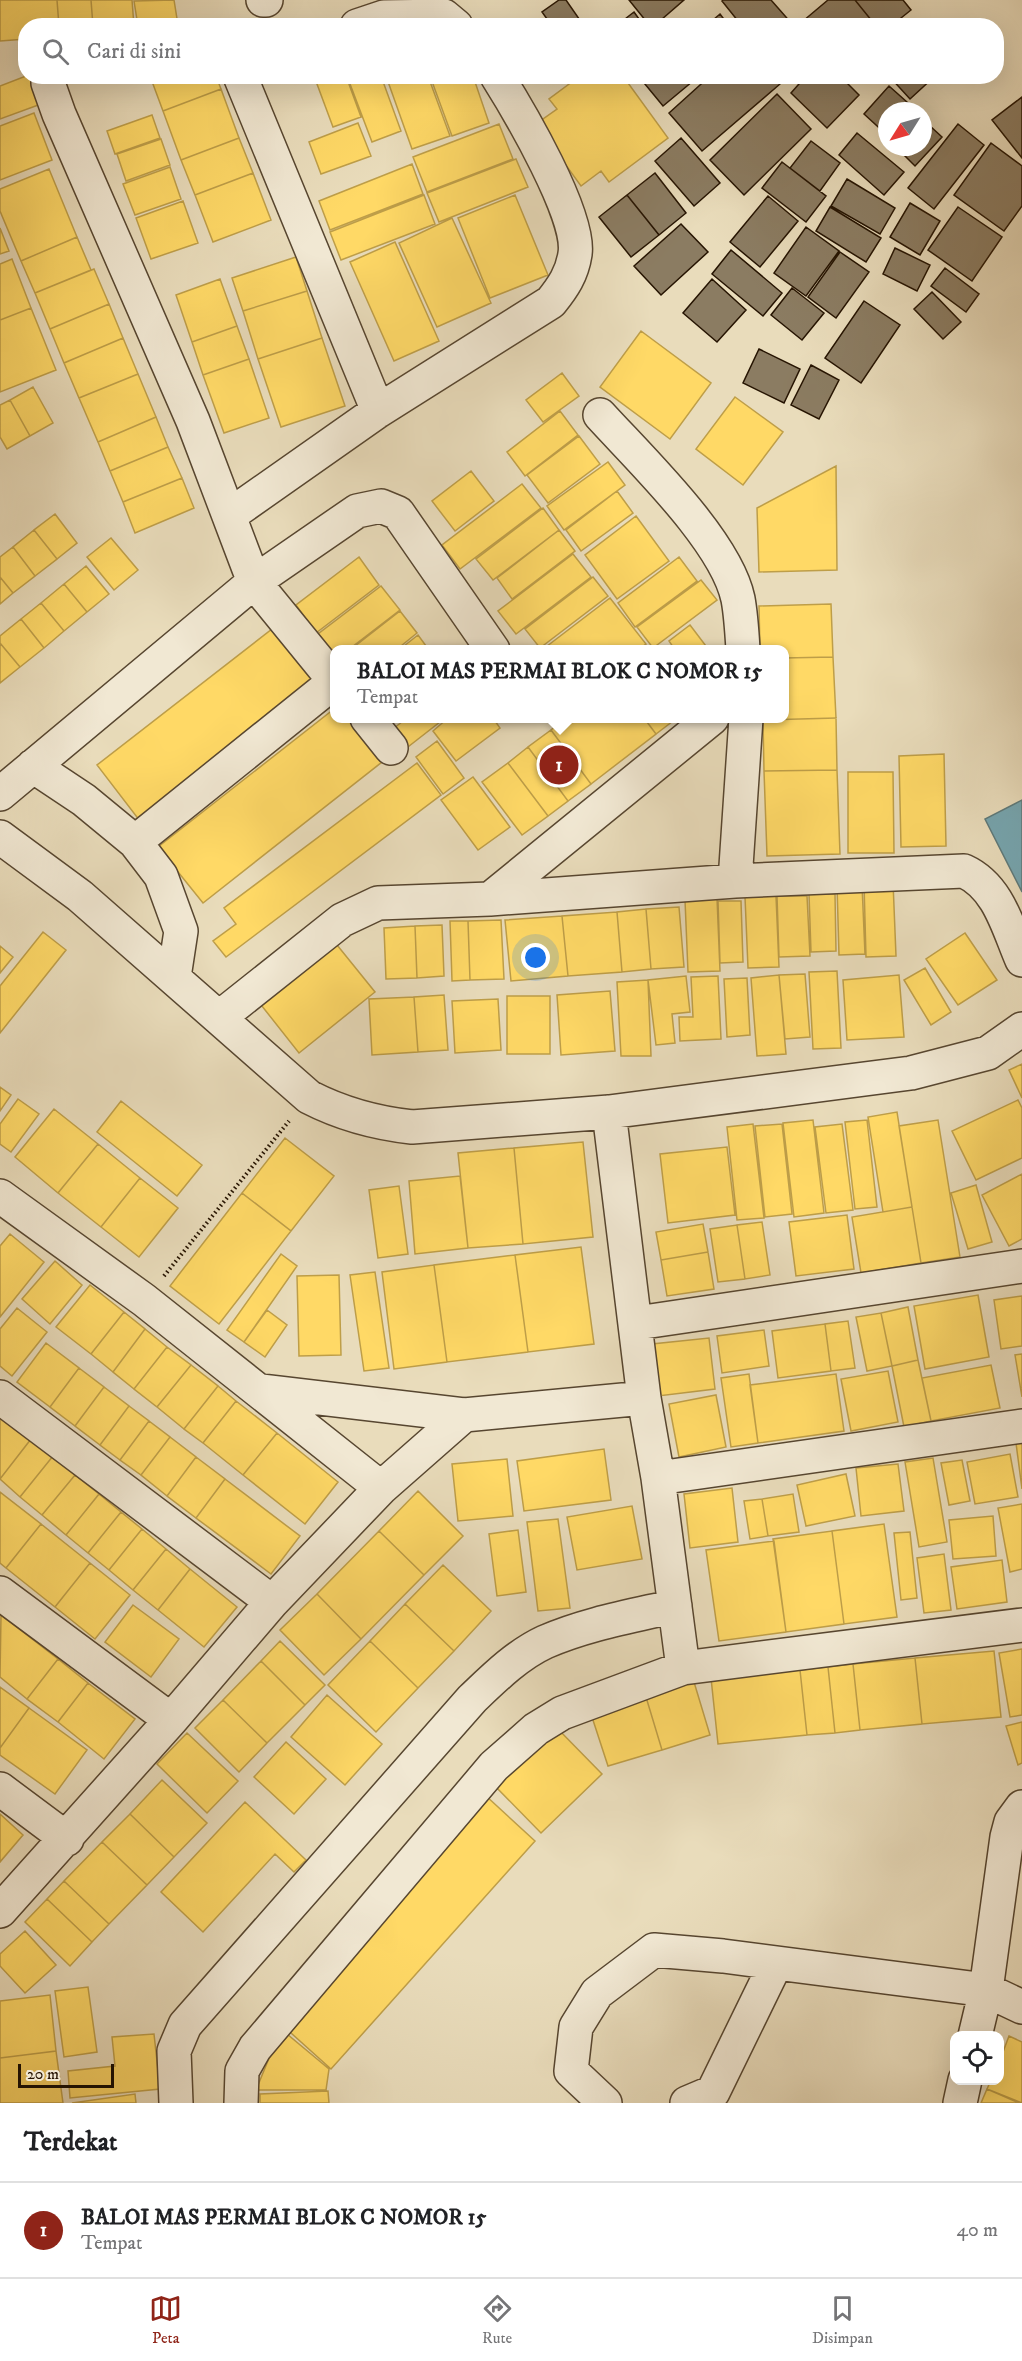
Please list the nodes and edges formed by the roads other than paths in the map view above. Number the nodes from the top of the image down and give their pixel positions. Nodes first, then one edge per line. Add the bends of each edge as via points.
1 (381, 18) edge
2 (446, 18) edge
3 (48, 84) edge
4 (243, 84) edge
5 (502, 84) edge
6 (378, 411) junction
7 (600, 415) dead end
8 (230, 515) junction
9 (254, 582) junction
10 (490, 645) edge
11 (743, 645) edge
12 (330, 676) edge
13 (330, 684) edge
14 (371, 723) edge
15 (706, 723) edge
16 (746, 723) edge
17 (391, 748) dead end
18 (33, 766) junction
19 (0, 794) edge
20 (0, 837) edge
21 (135, 842) junction
22 (735, 881) junction
23 (490, 899) junction
24 (1022, 960) edge
25 (174, 977) junction
26 (220, 1017) junction
27 (1022, 1029) edge
28 (609, 1112) junction
29 (0, 1196) edge
30 (1022, 1266) edge
31 (636, 1323) junction
32 (261, 1391) junction
33 (0, 1396) edge
34 (644, 1398) junction
35 (464, 1415) junction
36 (1022, 1426) edge
37 (658, 1478) junction
38 (381, 1488) junction
39 (0, 1593) edge
40 (272, 1602) junction
41 (675, 1606) junction
42 (1022, 1625) edge
43 (684, 1668) junction
44 (171, 1720) junction
45 (0, 1789) edge
46 (1022, 1807) edge
47 (67, 1839) junction
48 (0, 1911) edge
49 (775, 1965) junction
50 (986, 1990) junction
51 (1022, 2007) edge
52 (976, 2031) edge
53 (964, 2085) edge
54 (176, 2103) edge
55 (241, 2103) edge
56 (605, 2103) edge
57 (687, 2103) edge
58 (960, 2103) edge

1 - 2 street
3 - 8 street
4 - 6 street
5 - 6 street via 566,205 576,251 568,280 550,302
6 - 8 street
7 - 11 street via 681,503 724,566 738,597
8 - 9 street
9 - 10 street via 357,511 389,507 398,513
9 - 12 street
9 - 18 street
13 - 21 street
14 - 17 street
15 - 23 street
16 - 22 street
18 - 19 street
18 - 21 street via 84,800
20 - 25 street via 80,896
21 - 25 street via 161,876 182,931
22 - 23 street
22 - 24 street via 964,871 977,877 995,897
23 - 26 street via 368,906 342,921
25 - 26 street
26 - 28 street via 309,1097 359,1117 412,1126
27 - 28 street via 988,1053 911,1073
28 - 31 street
29 - 32 street
30 - 31 street
31 - 34 street
32 - 35 street
32 - 38 street
33 - 40 street
34 - 35 street
34 - 37 street
35 - 38 street
36 - 37 street
37 - 41 street
38 - 40 street
39 - 44 street
40 - 44 street
41 - 43 street
41 - 54 street via 582,1629 544,1643 518,1658 472,1699 185,2025 174,2051
42 - 43 street
43 - 55 street via 562,1713 494,1766 255,2048 242,2071
44 - 47 street
45 - 47 street
46 - 50 street via 1011,1822 1007,1837
47 - 48 street
49 - 50 street
49 - 56 street via 654,1950 597,1993 576,2028 571,2071
49 - 57 street via 713,2092
50 - 51 street
50 - 52 street
53 - 58 street

